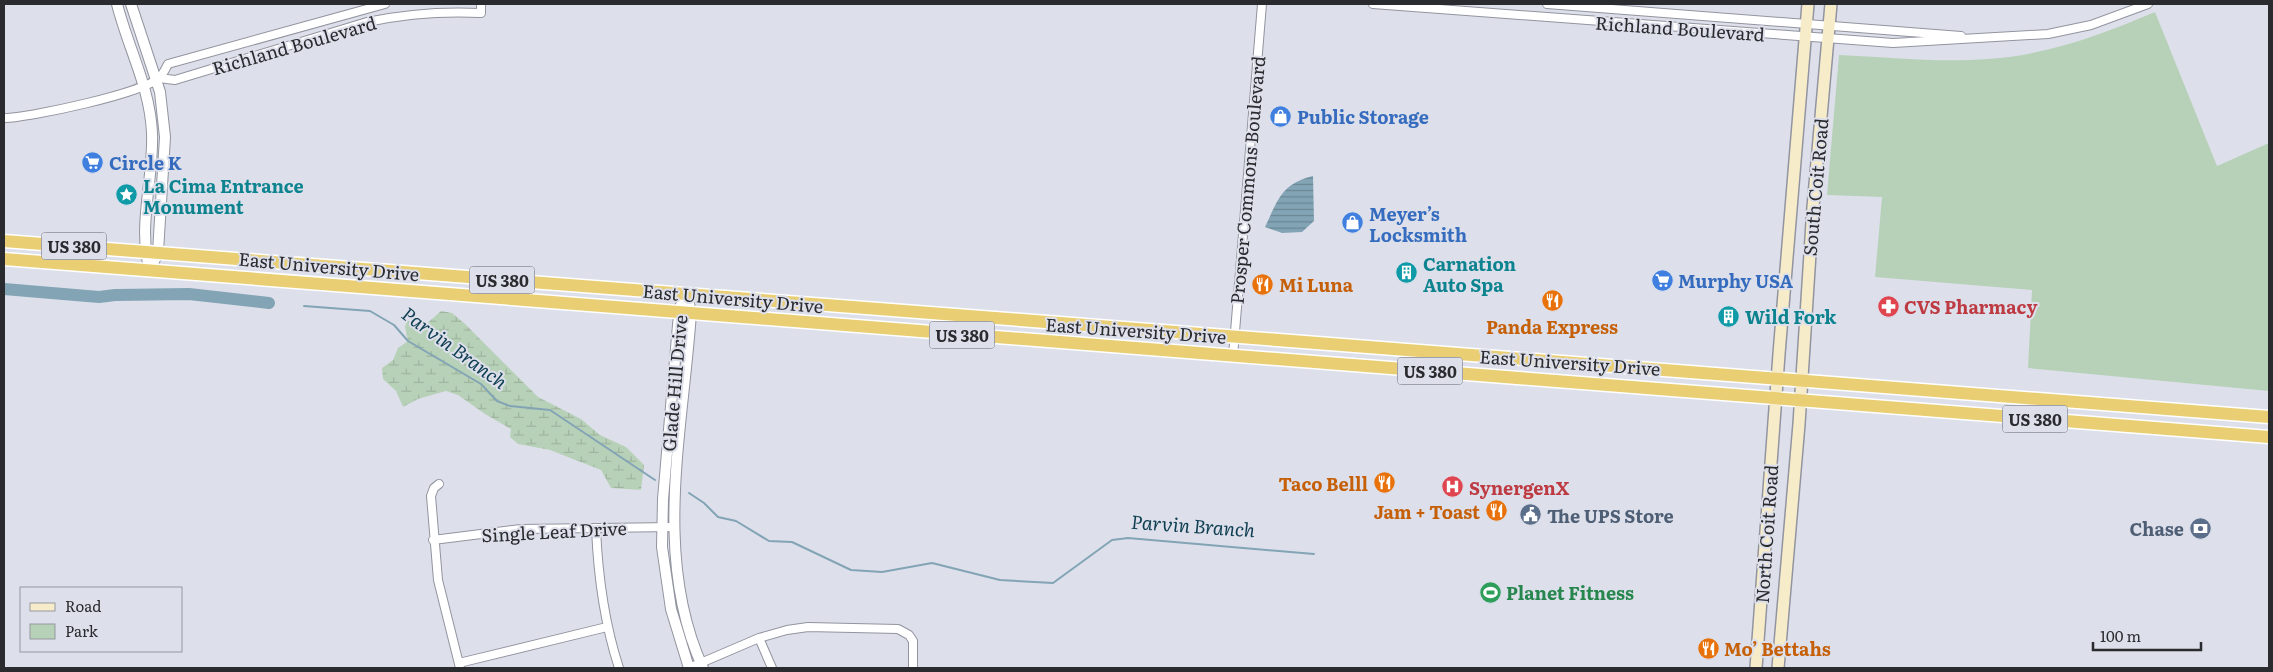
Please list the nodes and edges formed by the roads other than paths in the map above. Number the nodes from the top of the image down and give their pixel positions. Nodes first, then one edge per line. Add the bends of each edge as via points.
1 (117, 4) edge
2 (130, 4) edge
3 (385, 4) edge
4 (481, 4) edge
5 (1262, 4) edge
6 (1373, 4) edge
7 (1547, 4) edge
8 (1808, 4) edge
9 (1832, 4) edge
10 (2148, 4) edge
11 (1806, 24) junction
12 (1830, 26) junction
13 (1805, 38) junction
14 (1988, 38) junction
15 (1829, 40) junction
16 (158, 79) junction
17 (144, 85) junction
18 (4, 118) edge
19 (1791, 206) junction
20 (1812, 207) junction
21 (4, 240) edge
22 (144, 251) junction
23 (158, 252) junction
24 (4, 259) edge
25 (150, 271) junction
26 (687, 294) junction
27 (685, 313) junction
28 (1234, 338) junction
29 (1234, 356) junction
30 (1778, 378) junction
31 (1802, 380) junction
32 (1776, 399) junction
33 (1801, 401) junction
34 (2269, 417) edge
35 (2269, 437) edge
36 (439, 484) dead end
37 (662, 526) junction
38 (674, 526) junction
39 (596, 528) junction
40 (433, 540) junction
41 (1759, 624) junction
42 (1782, 626) junction
43 (607, 628) junction
44 (759, 638) junction
45 (459, 666) edge
46 (702, 666) edge
47 (619, 668) edge
48 (689, 668) edge
49 (772, 668) edge
50 (913, 668) edge
51 (1756, 668) edge
52 (1778, 668) edge

1 - 17 street
2 - 16 street
3 - 16 street, Richland Boulevard via 168,64
4 - 16 street, Richland Boulevard via 480,13 428,12 396,16 175,80
5 - 28 street, Prosper Commons Boulevard
6 - 13 street, Richland Boulevard
7 - 11 street, Richland Boulevard
8 - 11 main road, South Coit Road
9 - 12 main road, South Coit Road
10 - 14 street, Richland Boulevard via 2066,31
11 - 12 street, Richland Boulevard
11 - 13 main road, South Coit Road
12 - 14 street, Richland Boulevard
12 - 15 main road, South Coit Road
13 - 15 street, Richland Boulevard
13 - 19 main road, South Coit Road
14 - 15 street, Richland Boulevard via 1893,43
15 - 20 main road, South Coit Road
16 - 17 street, Richland Boulevard
16 - 23 street via 165,137
17 - 18 street, Richland Boulevard via 66,109
17 - 22 street via 152,134
19 - 20 main road
19 - 30 main road, South Coit Road
20 - 31 main road, South Coit Road
21 - 22 highway, East University Drive / US 380
22 - 23 highway, East University Drive / US 380
22 - 25 street
23 - 25 street
23 - 26 highway, East University Drive / US 380
24 - 25 highway, US 380
25 - 27 highway, US 380
26 - 27 street, Glade Hill Drive
26 - 28 highway, East University Drive / US 380
27 - 29 highway, US 380
27 - 37 street, Glade Hill Drive
27 - 38 street, Glade Hill Drive
28 - 29 street, Prosper Commons Boulevard
28 - 30 highway, East University Drive / US 380
29 - 32 highway, US 380
30 - 31 highway, East University Drive / US 380
30 - 32 main road, South Coit Road
31 - 33 main road, South Coit Road
31 - 34 highway, East University Drive / US 380
32 - 33 highway, US 380
32 - 41 main road, North Coit Road
33 - 35 highway, US 380
33 - 42 main road, North Coit Road
36 - 40 street via 431,496
37 - 38 street, Single Leaf Drive
37 - 39 street, Single Leaf Drive
37 - 48 street, Glade Hill Drive via 668,592
38 - 46 street, Glade Hill Drive via 680,589
39 - 40 street, Single Leaf Drive via 521,529
39 - 43 street
40 - 45 street via 438,580
41 - 42 main road
41 - 51 main road, North Coit Road
42 - 52 main road, North Coit Road
43 - 45 street
43 - 47 street
44 - 46 street
44 - 49 street
44 - 50 street via 774,632 808,627 898,629 909,636 914,648
46 - 48 street

